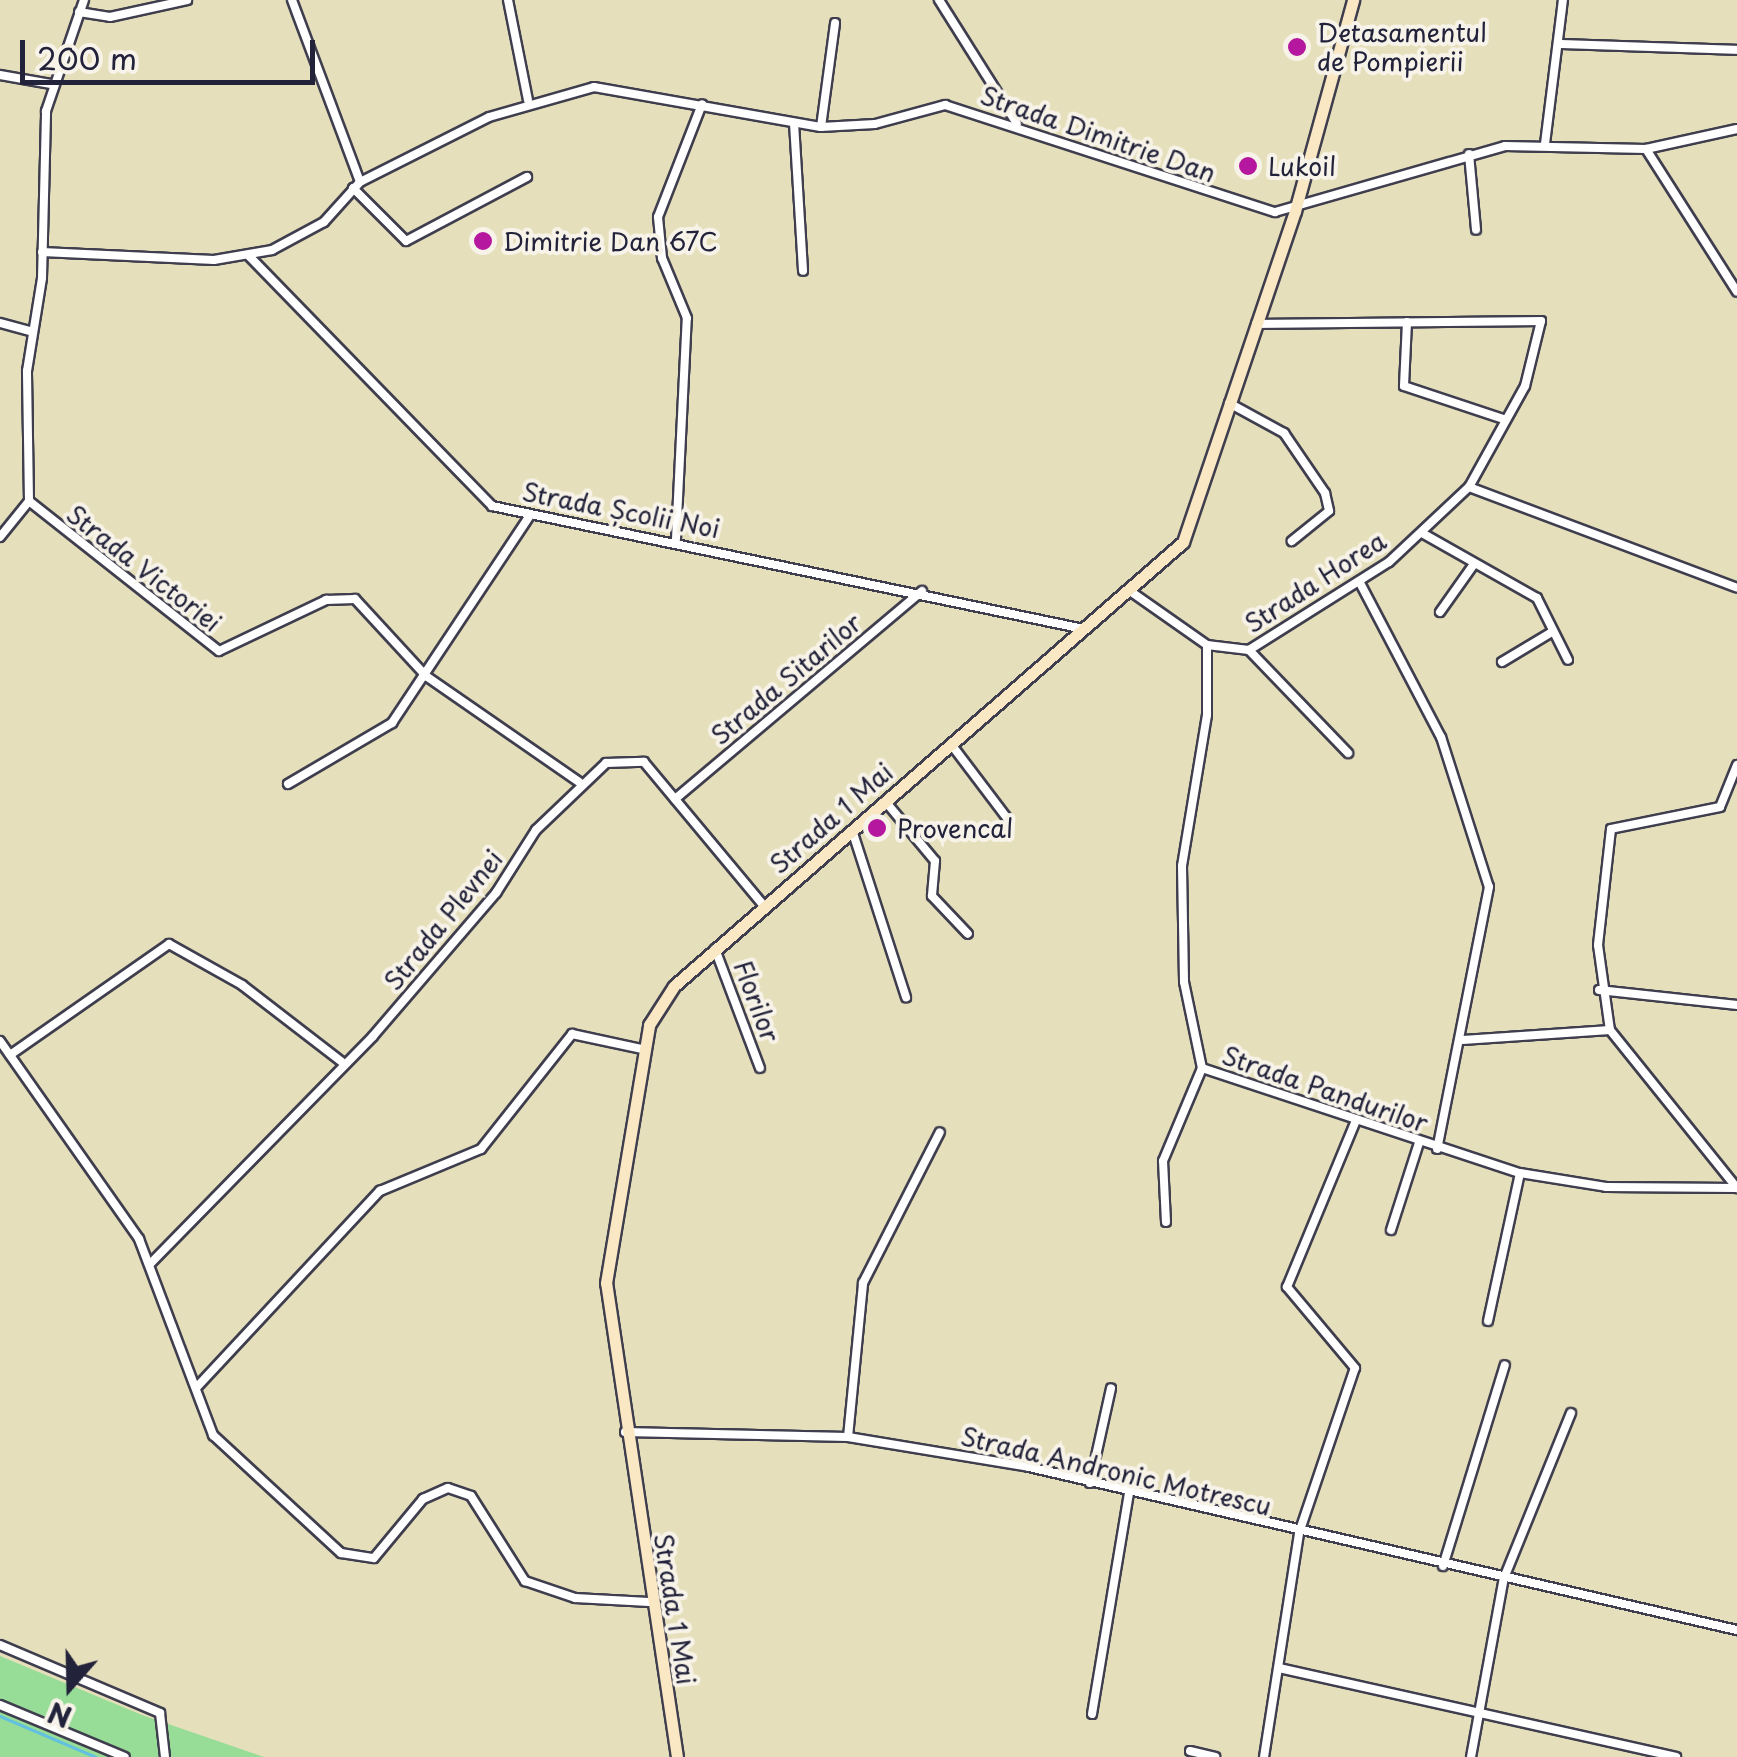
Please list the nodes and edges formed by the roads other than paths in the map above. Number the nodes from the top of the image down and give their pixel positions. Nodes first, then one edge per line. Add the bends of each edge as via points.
1 (84, 0) edge
2 (187, 0) edge
3 (292, 0) edge
4 (508, 0) edge
5 (939, 0) edge
6 (1353, 0) edge
7 (1563, 0) edge
8 (79, 12) junction
9 (835, 22) dead end
10 (1558, 44) junction
11 (1737, 50) edge
12 (0, 76) edge
13 (51, 84) junction
14 (528, 100) junction
15 (702, 104) junction
16 (794, 123) junction
17 (1017, 124) junction
18 (821, 126) junction
19 (1737, 129) edge
20 (1545, 144) junction
21 (1646, 149) junction
22 (1469, 154) junction
23 (527, 177) dead end
24 (356, 185) junction
25 (1295, 211) junction
26 (1476, 230) dead end
27 (42, 252) junction
28 (248, 255) junction
29 (803, 271) dead end
30 (1735, 277) edge
31 (1737, 292) edge
32 (1407, 322) junction
33 (0, 323) edge
34 (1256, 324) junction
35 (30, 331) junction
36 (1229, 403) junction
37 (1503, 419) junction
38 (1468, 488) junction
39 (29, 502) junction
40 (530, 514) junction
41 (1422, 533) junction
42 (0, 537) edge
43 (676, 540) junction
44 (1292, 541) dead end
45 (1474, 564) junction
46 (1360, 583) junction
47 (1737, 588) edge
48 (922, 590) junction
49 (1130, 591) junction
50 (1440, 612) dead end
51 (1084, 629) junction
52 (1552, 632) junction
53 (1207, 645) junction
54 (1249, 650) junction
55 (1568, 660) dead end
56 (1502, 662) dead end
57 (426, 676) junction
58 (951, 744) junction
59 (1348, 753) dead end
60 (1737, 764) edge
61 (579, 782) junction
62 (288, 784) dead end
63 (676, 799) junction
64 (885, 801) junction
65 (1007, 818) dead end
66 (852, 830) junction
67 (764, 906) junction
68 (968, 934) dead end
69 (715, 949) junction
70 (1598, 990) junction
71 (906, 997) dead end
72 (1737, 1005) edge
73 (1610, 1030) junction
74 (0, 1040) edge
75 (1463, 1040) junction
76 (642, 1049) junction
77 (10, 1054) junction
78 (342, 1062) junction
79 (760, 1068) dead end
80 (1202, 1068) junction
81 (1355, 1123) junction
82 (940, 1132) dead end
83 (1419, 1143) junction
84 (1437, 1148) junction
85 (1520, 1174) junction
86 (1737, 1188) edge
87 (1166, 1222) dead end
88 (1390, 1230) dead end
89 (150, 1264) junction
90 (1488, 1321) dead end
91 (1505, 1365) dead end
92 (196, 1388) junction
93 (1111, 1388) dead end
94 (1571, 1413) dead end
95 (625, 1432) junction
96 (848, 1437) junction
97 (1090, 1483) junction
98 (1129, 1493) junction
99 (1298, 1533) junction
100 (1444, 1566) junction
101 (1504, 1578) junction
102 (649, 1602) junction
103 (1737, 1630) edge
104 (0, 1646) edge
105 (1279, 1668) junction
106 (0, 1704) edge
107 (1092, 1714) dead end
108 (1482, 1714) junction
109 (1190, 1751) dead end
110 (125, 1757) edge
111 (165, 1757) edge
112 (677, 1757) edge
113 (1215, 1757) edge
114 (1264, 1757) edge
115 (1471, 1757) edge
116 (1676, 1757) edge

1 - 8 street
2 - 8 street via 110,17
3 - 24 street
4 - 14 street
5 - 17 street
6 - 25 main road, Strada 1 Mai
7 - 10 street
8 - 13 street
9 - 18 street
10 - 11 street
10 - 20 street
12 - 13 street
13 - 27 street
14 - 15 street, Strada Dimitrie Dan via 618,88
14 - 24 street, Strada Dimitrie Dan
15 - 16 street, Strada Dimitrie Dan
15 - 43 street via 658,217 662,258 687,318
16 - 18 street, Strada Dimitrie Dan
16 - 29 street
17 - 18 street, Strada Dimitrie Dan via 945,105 875,124
17 - 25 street, Strada Dimitrie Dan via 1196,190
19 - 21 street
20 - 21 street
20 - 22 street
21 - 30 street
22 - 25 street
22 - 26 street
23 - 24 street via 406,241
24 - 28 street, Strada Dimitrie Dan via 312,230
25 - 34 main road, Strada 1 Mai
27 - 28 street, Strada Dimitrie Dan
27 - 35 street
28 - 40 street, Strada Școlii Noi via 474,495
30 - 31 street
32 - 34 street
32 - 37 street via 1404,386
32 - 37 street, Strada Horea via 1541,321 1531,371
33 - 35 street
34 - 36 main road, Strada 1 Mai
35 - 39 street
36 - 44 street via 1284,433 1325,493 1329,511
36 - 49 main road, Strada 1 Mai via 1183,542
37 - 38 street, Strada Horea
38 - 41 street, Strada Horea
38 - 47 street
39 - 42 street
39 - 57 street, Strada Victoriei via 212,648 230,651 346,596
40 - 43 street, Strada Școlii Noi
40 - 57 street
41 - 45 street
41 - 46 street, Strada Horea
43 - 48 street, Strada Școlii Noi
45 - 50 street
45 - 52 street via 1537,598
46 - 54 street, Strada Horea
46 - 75 street via 1441,737 1489,887
48 - 51 street, Strada Școlii Noi
48 - 63 street, Strada Sitarilor
49 - 51 main road, Strada 1 Mai
49 - 53 street, Strada Horea
51 - 58 main road, Strada 1 Mai
52 - 55 street
52 - 56 street
53 - 54 street, Strada Horea
53 - 80 street, Strada Pandurilor via 1207,715 1182,866 1184,982
54 - 59 street
57 - 61 street, Strada Victoriei
57 - 62 street via 392,723
58 - 64 main road, Strada 1 Mai
58 - 65 street
60 - 70 street via 1720,807 1621,823 1606,836
61 - 63 street, Strada Plevnei via 632,756
61 - 78 street, Strada Plevnei via 442,957
63 - 67 street, Strada Plevnei
64 - 66 main road, Strada 1 Mai
64 - 68 street via 935,862 932,896
66 - 67 main road, Strada 1 Mai
66 - 71 street
67 - 69 main road, Strada 1 Mai
69 - 76 main road, Strada 1 Mai via 655,1010
69 - 79 street, Florilor
70 - 72 street
70 - 73 street
73 - 75 street
73 - 86 street
74 - 77 street
75 - 84 street
76 - 92 street via 572,1034 481,1149 380,1191
76 - 95 main road, Strada 1 Mai via 606,1282
77 - 78 street via 170,944 242,985
77 - 89 street
78 - 89 street, Strada Plevnei
80 - 81 street, Strada Pandurilor
80 - 87 street via 1162,1161
81 - 83 street, Strada Pandurilor
81 - 99 street via 1288,1287 1354,1368
82 - 96 street via 863,1284
83 - 84 street, Strada Pandurilor
83 - 88 street
84 - 85 street, Strada Pandurilor
85 - 86 street, Strada Pandurilor via 1606,1187
85 - 90 street
89 - 92 street
91 - 100 street
92 - 102 street via 221,1446 357,1561 374,1558 423,1498 448,1488 479,1506 525,1581 574,1598
93 - 97 street
94 - 101 street
95 - 96 street, Strada Andronic Motrescu
95 - 102 main road, Strada 1 Mai
96 - 97 street, Strada Andronic Motrescu
97 - 98 street, Strada Andronic Motrescu
98 - 99 street, Strada Andronic Motrescu
98 - 107 street
99 - 100 street, Strada Andronic Motrescu
99 - 105 street, Strada Andronic Motrescu
100 - 101 street, Strada Andronic Motrescu
101 - 103 street, Strada Andronic Motrescu
101 - 108 street
102 - 112 main road, Strada 1 Mai
104 - 111 street via 160,1713
105 - 108 street
105 - 114 street, Strada Andronic Motrescu
106 - 110 street
108 - 115 street
108 - 116 street
109 - 113 street

